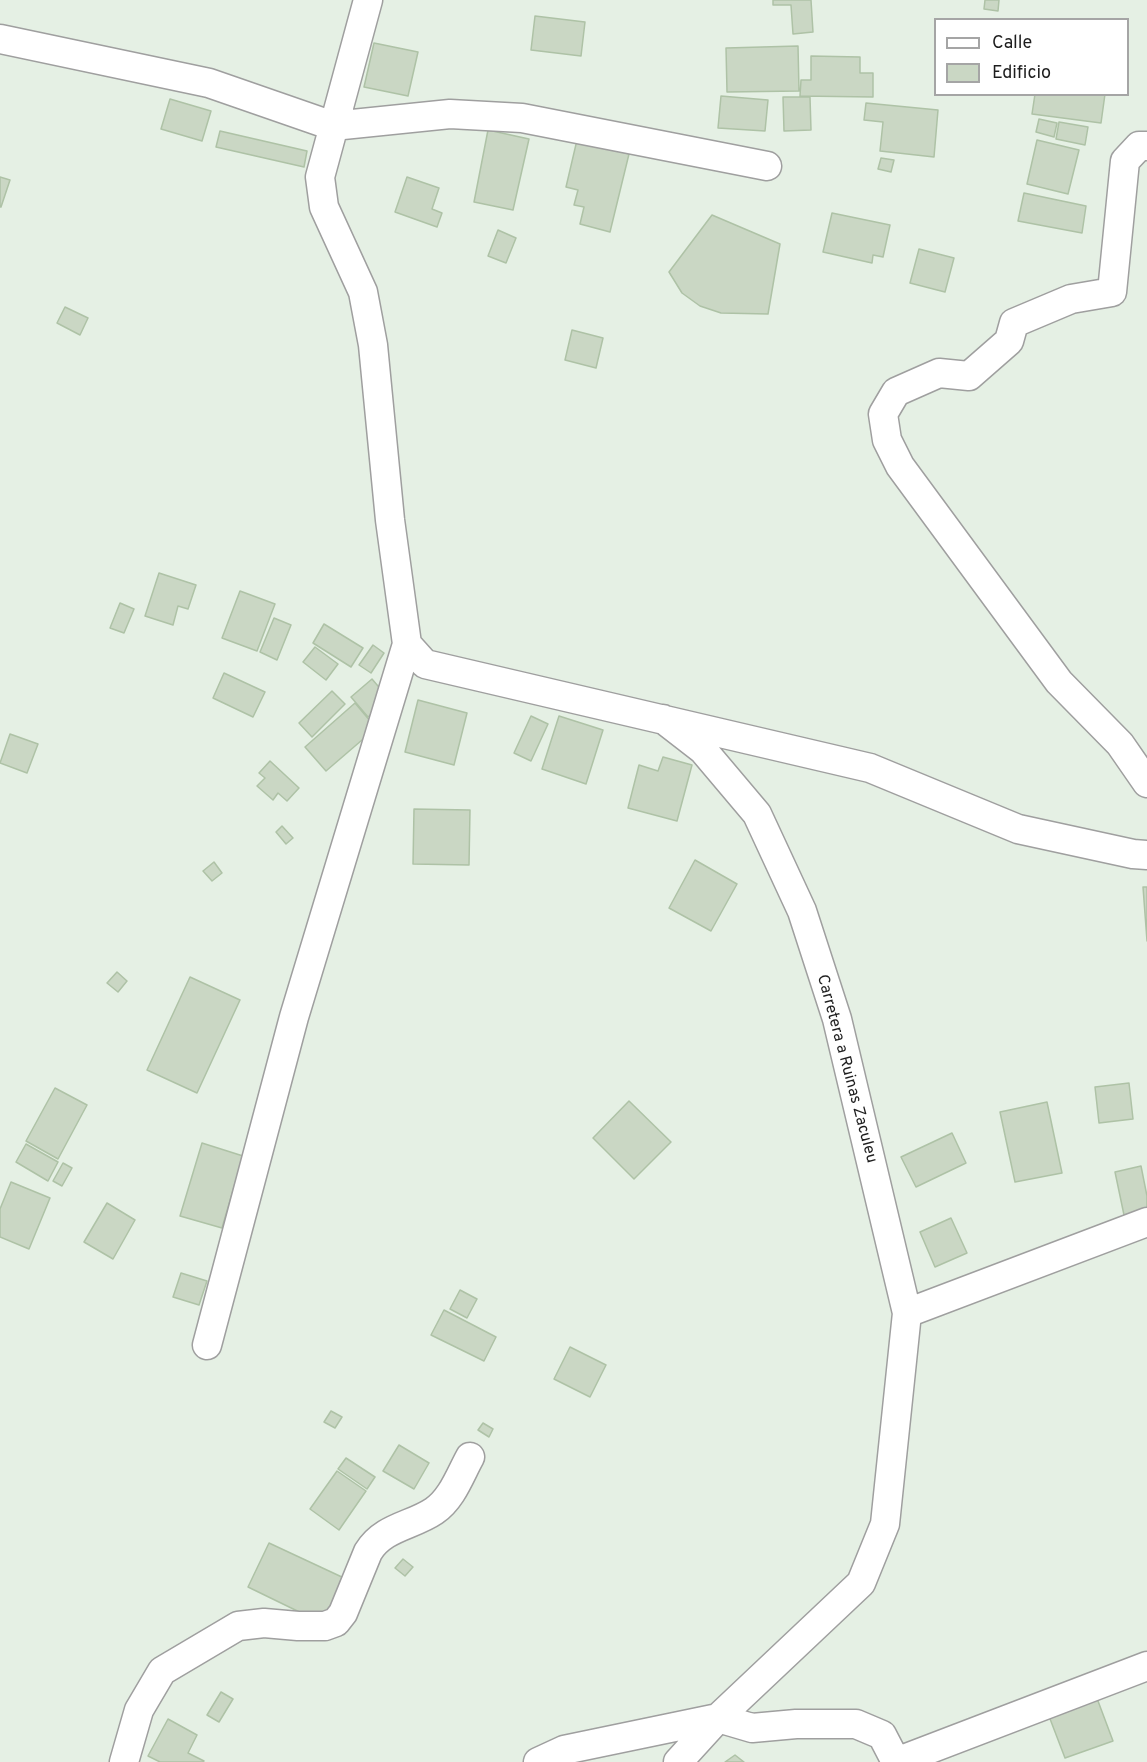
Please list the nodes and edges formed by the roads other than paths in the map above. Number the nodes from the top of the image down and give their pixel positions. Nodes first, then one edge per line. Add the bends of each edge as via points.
1 (368, 0) edge
2 (0, 39) edge
3 (333, 126) junction
4 (1147, 146) edge
5 (767, 166) dead end
6 (407, 644) junction
7 (663, 719) junction
8 (1147, 783) edge
9 (1147, 855) edge
10 (1147, 1222) edge
11 (907, 1313) junction
12 (207, 1345) dead end
13 (470, 1457) dead end
14 (1147, 1666) edge
15 (718, 1718) junction
16 (124, 1762) edge
17 (538, 1762) edge
18 (678, 1762) edge
19 (896, 1762) edge

1 - 3 street
2 - 3 street via 209,83
3 - 5 street via 450,114 522,118
3 - 6 street via 320,177 324,207 363,292 373,345
4 - 8 street via 1139,146 1125,162 1112,292 1071,299 1014,323 1009,341 969,376 939,373 896,392 883,414 887,440 900,466 1059,682 1120,744
6 - 7 street via 425,664
6 - 12 street via 294,1017
7 - 9 street via 870,768 1018,829
7 - 11 street, Carretera a Ruinas Zaculeu via 703,750 757,814 801,911 837,1019
10 - 11 street
11 - 15 street, Carretera a Ruinas Zaculeu via 885,1524 861,1583
13 - 16 street via 449,1496 435,1510 384,1534 373,1544 336,1622 324,1626 238,1626 162,1671 139,1710
14 - 19 street
15 - 17 street via 564,1750
15 - 18 street, Carretera a Ruinas Zaculeu
15 - 19 street via 752,1728 856,1724 882,1735

